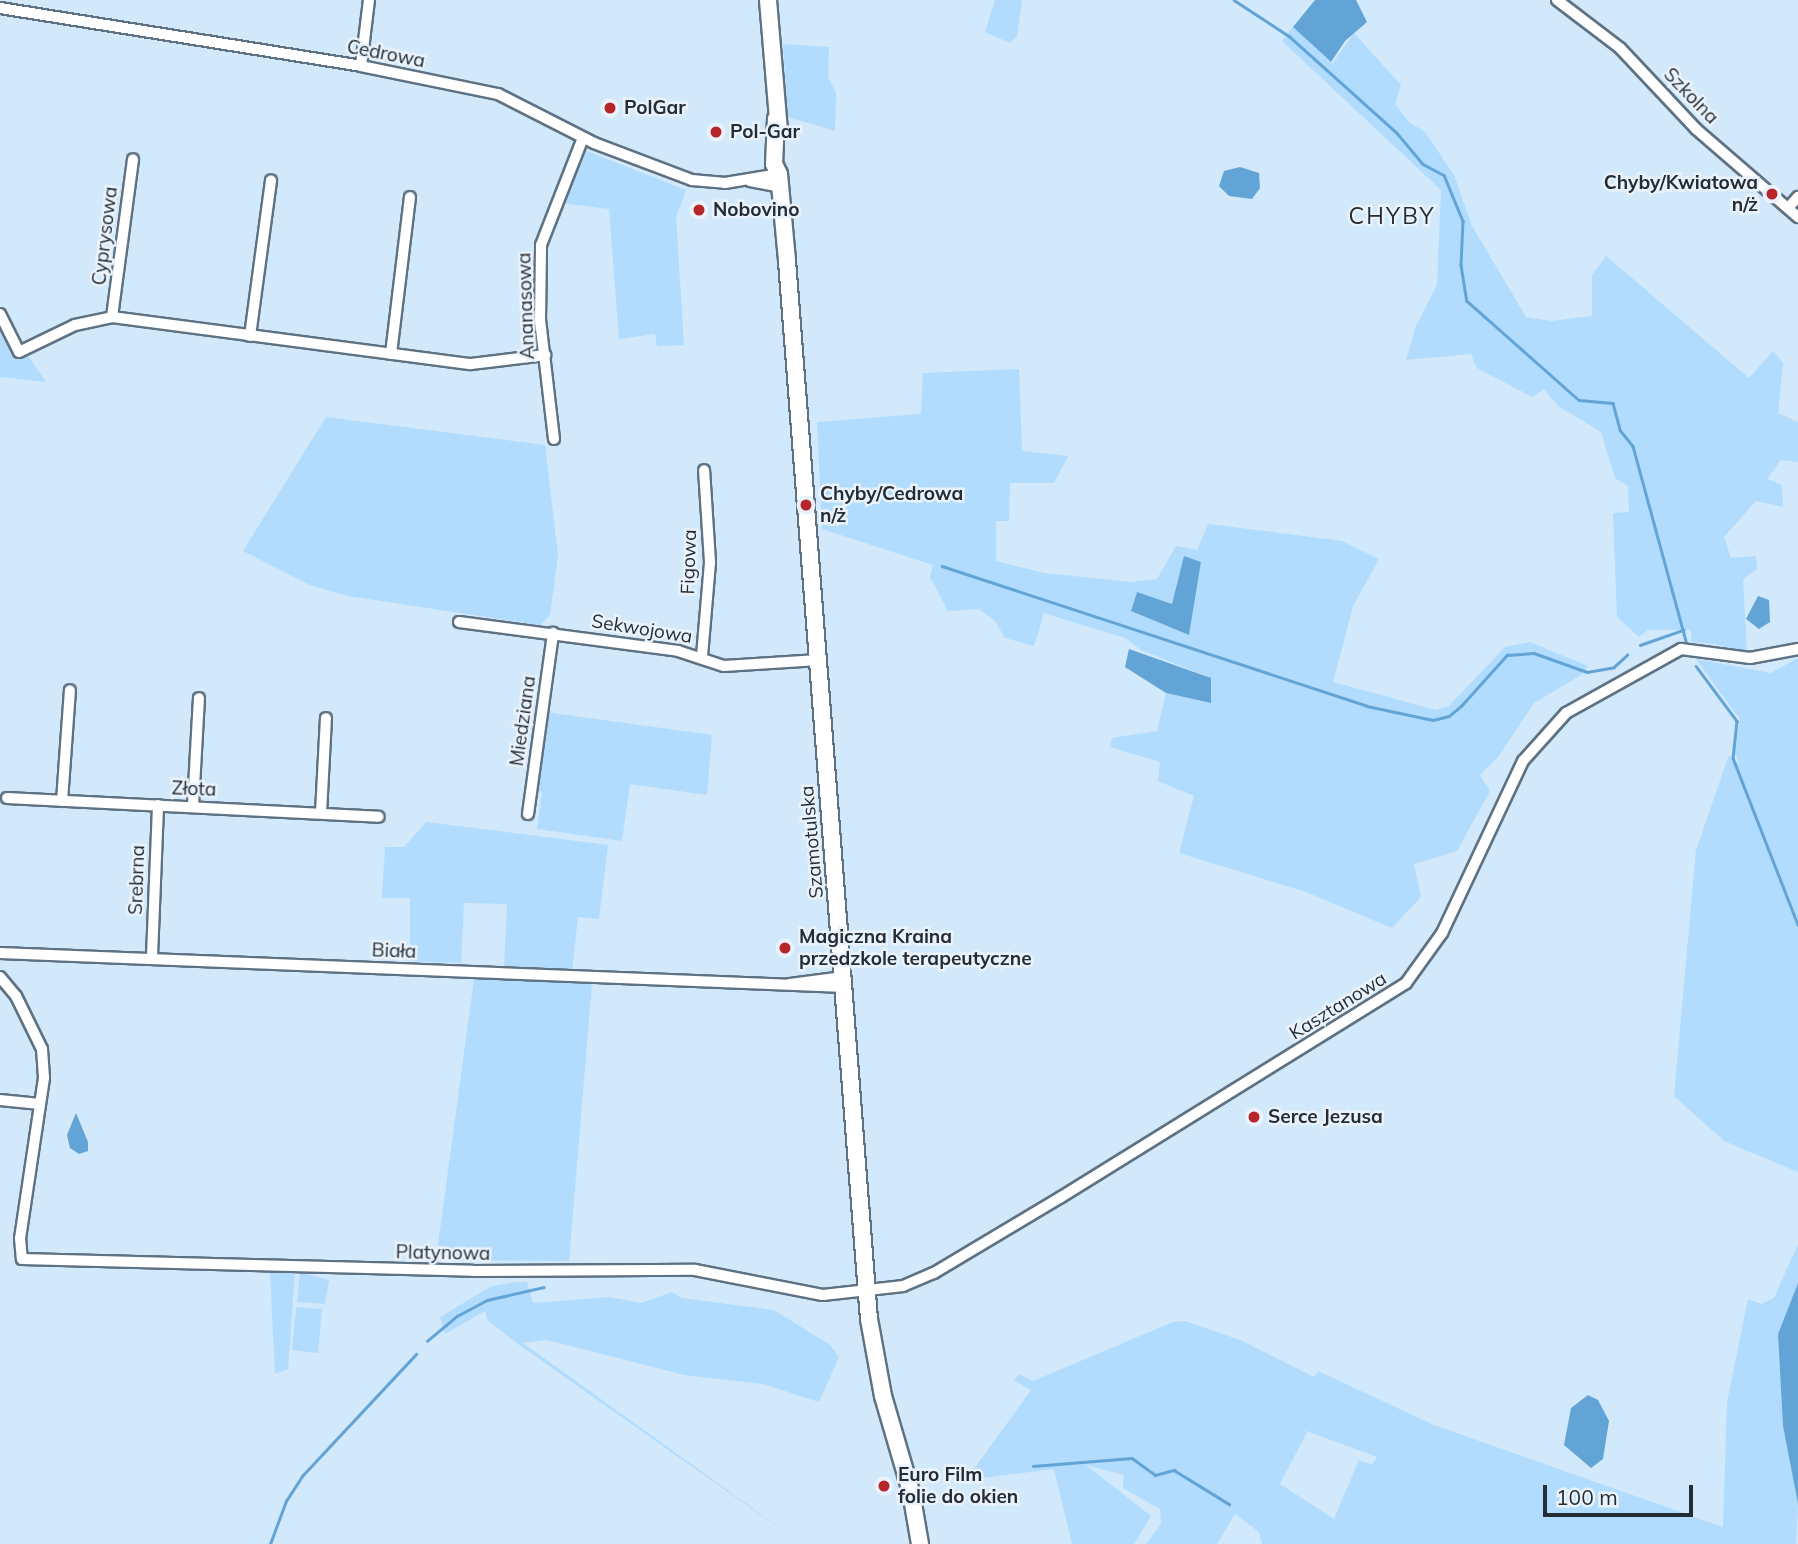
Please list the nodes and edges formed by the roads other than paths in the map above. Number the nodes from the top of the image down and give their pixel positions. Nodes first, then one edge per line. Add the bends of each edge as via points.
1 (369, 0) edge
2 (768, 0) edge
3 (1557, 0) edge
4 (0, 8) edge
5 (361, 66) junction
6 (583, 138) junction
7 (133, 159) dead end
8 (271, 180) dead end
9 (780, 181) junction
10 (410, 197) dead end
11 (1798, 197) edge
12 (1788, 208) junction
13 (1798, 217) edge
14 (0, 314) edge
15 (112, 317) junction
16 (250, 336) junction
17 (391, 354) junction
18 (545, 355) junction
19 (554, 439) dead end
20 (704, 470) dead end
21 (459, 622) dead end
22 (552, 633) junction
23 (1798, 649) edge
24 (702, 656) junction
25 (818, 660) junction
26 (71, 690) dead end
27 (199, 698) dead end
28 (326, 718) dead end
29 (7, 799) dead end
30 (62, 801) junction
31 (158, 805) junction
32 (193, 805) junction
33 (321, 813) junction
34 (528, 814) dead end
35 (379, 817) dead end
36 (0, 953) edge
37 (152, 956) junction
38 (0, 977) edge
39 (844, 982) junction
40 (0, 1100) edge
41 (40, 1104) junction
42 (867, 1292) junction
43 (920, 1544) edge

1 - 5 street
2 - 9 street, Szamotulska via 776,119 773,144
3 - 12 street, Szkolna via 1620,48 1696,129
4 - 5 street, Cedrowa
5 - 6 street, Cedrowa via 498,94
6 - 9 street, Cedrowa via 690,179
6 - 18 street, Ananasowa via 542,238 540,313
7 - 15 street, Cyprysowa
8 - 16 street
9 - 25 street, Szamotulska
10 - 17 street
11 - 12 street
12 - 13 street, Szkolna
14 - 15 street via 19,352 75,325
15 - 16 street
16 - 17 street
17 - 18 street via 471,363
18 - 19 street, Ananasowa
20 - 24 street, Figowa via 710,562
21 - 22 street, Sekwojowa
22 - 24 street, Sekwojowa
22 - 34 street, Miedziana
23 - 42 street, Kasztanowa via 1750,658 1681,649 1576,705 1555,722 1523,761 1433,951 1393,994 934,1273 902,1286
24 - 25 street, Sekwojowa via 740,667
25 - 39 street, Szamotulska
26 - 30 street
27 - 32 street
28 - 33 street
29 - 30 street, Złota
30 - 31 street, Złota
31 - 32 street, Złota
31 - 37 street, Srebrna
32 - 33 street, Złota
33 - 35 street, Złota
36 - 37 street, Biała
37 - 39 street, Biała via 787,985
38 - 41 street via 16,996 42,1049
39 - 42 street, Szamotulska
40 - 41 street
41 - 42 street, Platynowa via 18,1255 473,1271 695,1270 740,1275 815,1294
42 - 43 street, Szamotulska via 883,1395 911,1492

